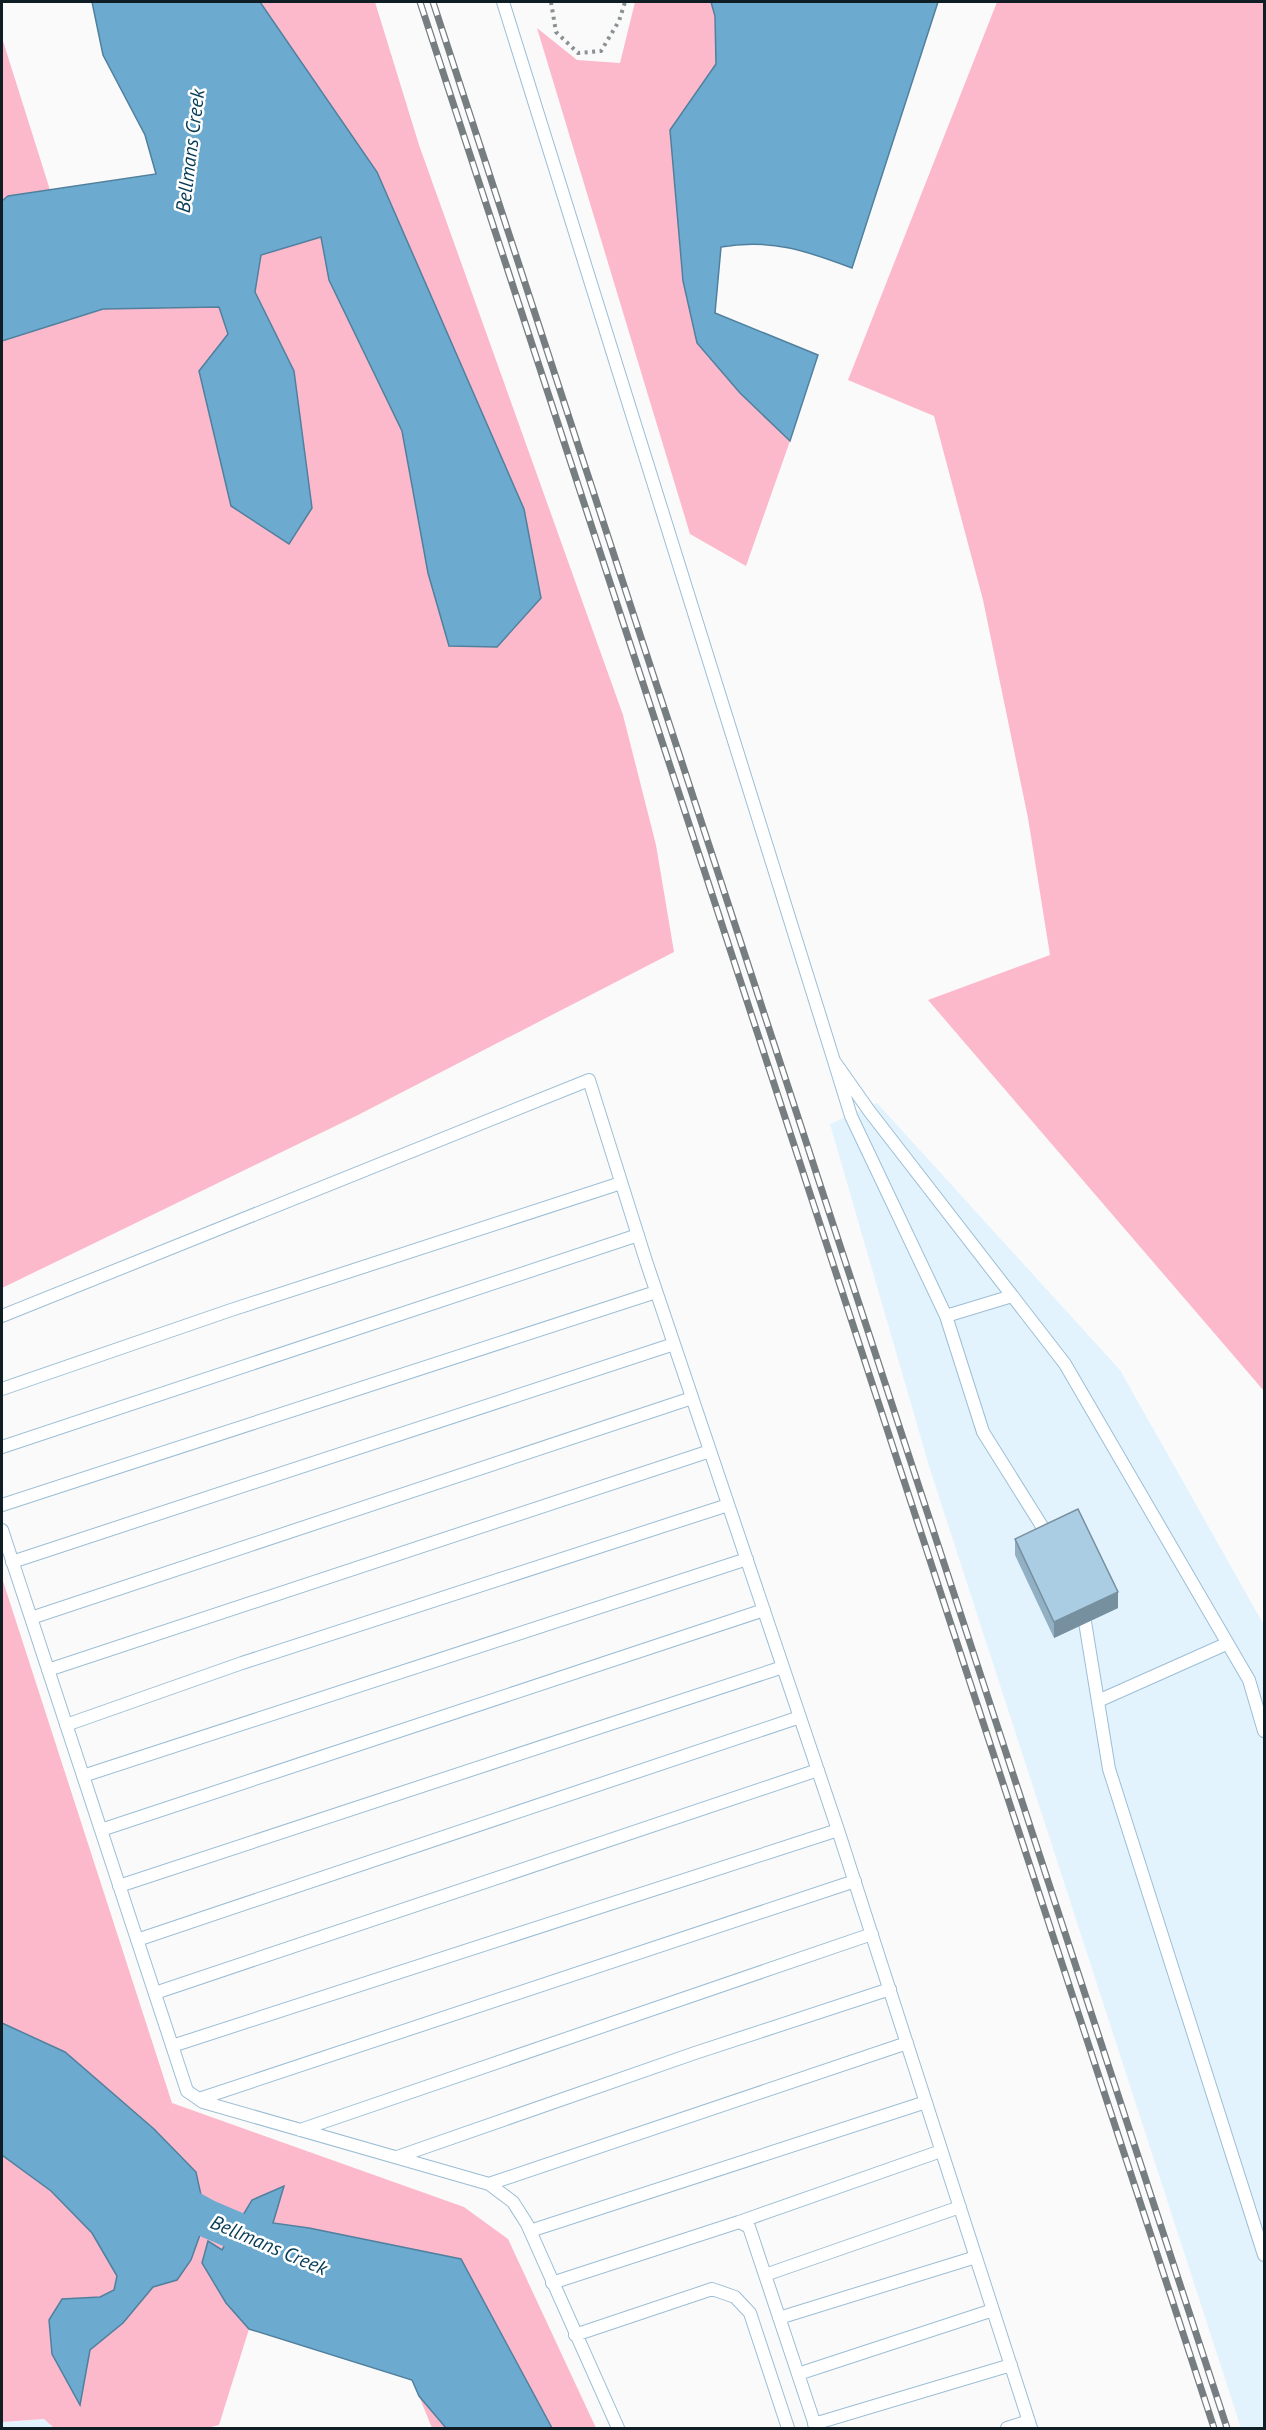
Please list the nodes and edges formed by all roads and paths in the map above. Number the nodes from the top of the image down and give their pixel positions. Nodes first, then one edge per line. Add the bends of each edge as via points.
1 (503, 2) edge
2 (551, 2) edge
3 (625, 2) edge
4 (834, 1062) junction
5 (621, 1183) junction
6 (638, 1235) junction
7 (656, 1292) junction
8 (1012, 1296) junction
9 (2, 1316) edge
10 (945, 1316) junction
11 (674, 1344) junction
12 (2, 1389) edge
13 (692, 1398) junction
14 (2, 1447) edge
15 (710, 1451) junction
16 (2, 1505) edge
17 (729, 1505) junction
18 (2, 1530) edge
19 (1050, 1539) edge
20 (747, 1559) junction
21 (12, 1562) junction
22 (764, 1610) junction
23 (31, 1618) junction
24 (1086, 1622) edge
25 (1226, 1644) junction
26 (783, 1667) junction
27 (48, 1670) junction
28 (1098, 1701) junction
29 (800, 1717) junction
30 (66, 1725) junction
31 (1264, 1731) edge
32 (818, 1770) junction
33 (83, 1776) junction
34 (101, 1830) junction
35 (838, 1830) junction
36 (855, 1881) junction
37 (119, 1886) junction
38 (872, 1934) junction
39 (137, 1940) junction
40 (890, 1989) junction
41 (155, 1993) junction
42 (907, 2043) junction
43 (172, 2046) junction
44 (199, 2099) junction
45 (926, 2102) junction
46 (299, 2130) junction
47 (941, 2151) junction
48 (397, 2157) junction
49 (489, 2184) junction
50 (960, 2207) junction
51 (739, 2222) junction
52 (530, 2231) junction
53 (1264, 2255) edge
54 (976, 2258) junction
55 (765, 2275) junction
56 (552, 2283) junction
57 (993, 2310) junction
58 (779, 2318) junction
59 (575, 2335) junction
60 (1011, 2365) junction
61 (798, 2374) junction
62 (1030, 2425) edge
63 (815, 2426) edge
64 (618, 2428) edge
65 (788, 2428) edge
66 (1007, 2428) edge

1 - 4 lane
2 - 3 path via 556,32 578,53 601,51
4 - 8 lane
4 - 10 lane via 851,1116
5 - 6 lane
5 - 9 lane via 589,1080
5 - 12 lane
6 - 7 lane
6 - 14 lane
7 - 11 lane
7 - 16 lane
8 - 10 lane
8 - 25 lane via 1065,1364
10 - 19 lane via 984,1432
11 - 13 lane
11 - 21 lane
13 - 15 lane
13 - 23 lane
15 - 17 lane
15 - 27 lane
17 - 20 lane
17 - 30 lane via 242,1663
18 - 21 lane
20 - 22 lane
20 - 33 lane
21 - 23 lane
22 - 26 lane
22 - 34 lane
23 - 27 lane
24 - 28 lane
25 - 28 lane
25 - 31 lane via 1249,1680
26 - 29 lane
26 - 37 lane
27 - 30 lane
28 - 53 lane via 1109,1769
29 - 32 lane
29 - 39 lane
30 - 33 lane
32 - 35 lane
32 - 41 lane
33 - 34 lane
34 - 37 lane
35 - 36 lane
35 - 43 lane
36 - 38 lane
36 - 44 lane
37 - 39 lane
38 - 40 lane
38 - 46 lane
39 - 41 lane
40 - 42 lane
40 - 48 lane via 695,2052
41 - 43 lane
42 - 45 lane
42 - 49 lane
43 - 44 lane via 187,2091
44 - 46 lane
45 - 47 lane
45 - 52 lane
46 - 48 lane
47 - 50 lane
47 - 51 lane
48 - 49 lane
49 - 52 lane via 513,2202
50 - 54 lane
50 - 55 lane
51 - 55 lane via 749,2227
51 - 56 lane
52 - 56 lane
54 - 57 lane
54 - 58 lane
55 - 58 lane
56 - 59 lane
57 - 60 lane
57 - 61 lane
58 - 61 lane
59 - 64 lane
59 - 65 lane via 712,2289 735,2297 750,2313
60 - 62 lane
60 - 63 lane
61 - 63 lane
62 - 66 lane

